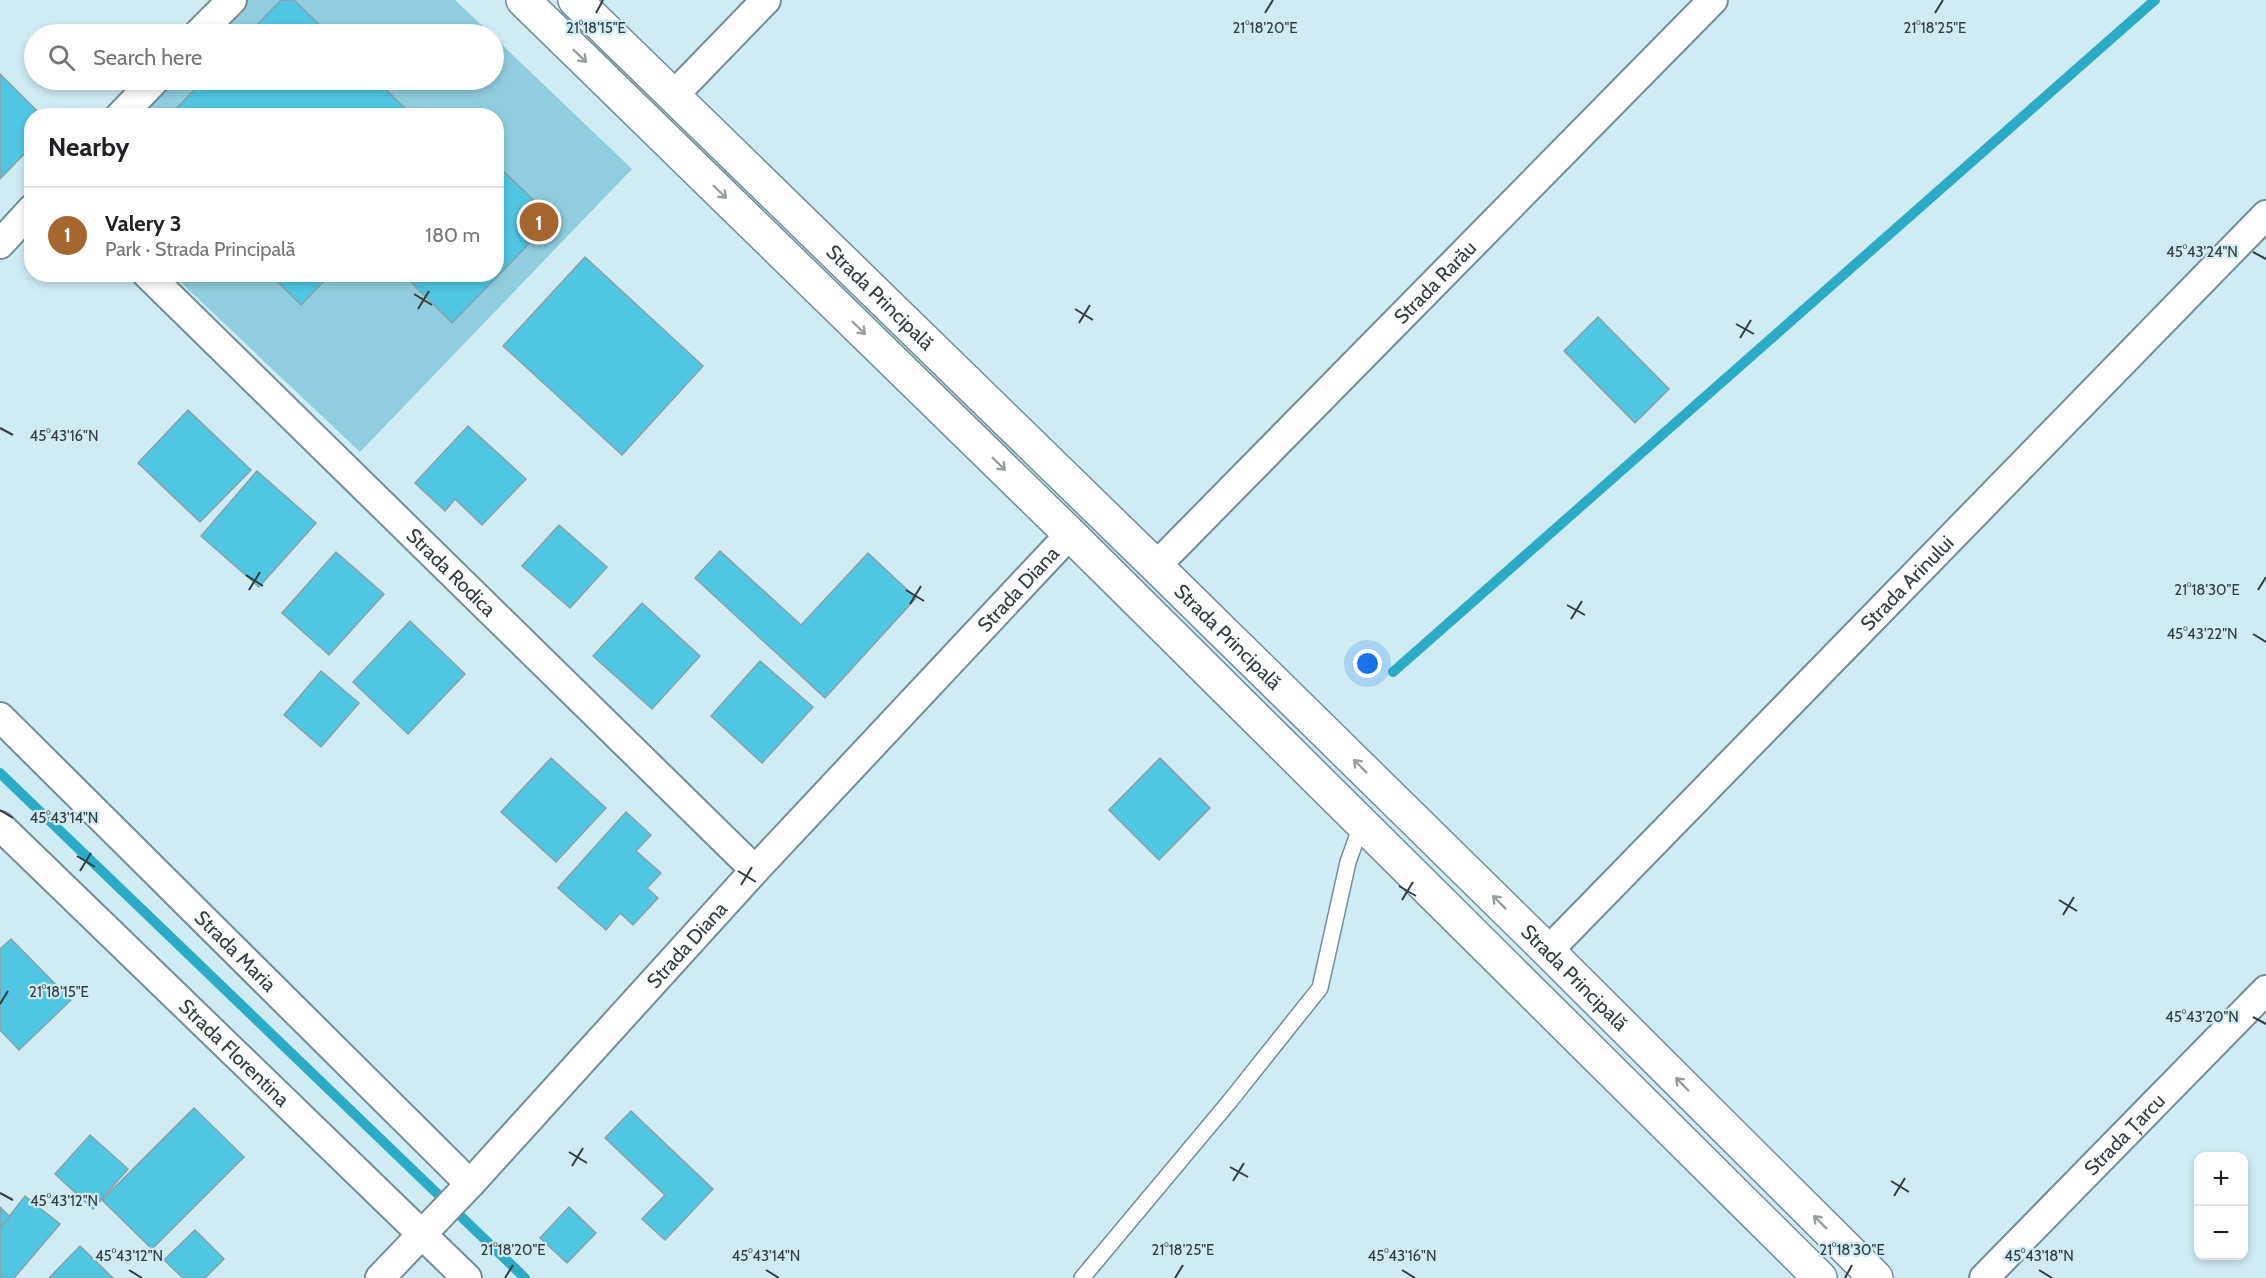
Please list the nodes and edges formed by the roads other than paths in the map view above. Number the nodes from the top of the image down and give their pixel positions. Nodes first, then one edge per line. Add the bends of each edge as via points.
1 (232, 0) edge
2 (524, 0) edge
3 (575, 0) edge
4 (766, 0) edge
5 (1713, 0) edge
6 (208, 24) edge
7 (145, 90) edge
8 (673, 96) junction
9 (128, 108) edge
10 (2266, 215) edge
11 (24, 218) edge
12 (0, 244) edge
13 (155, 282) edge
14 (1070, 534) junction
15 (1156, 566) junction
16 (0, 717) edge
17 (1362, 822) junction
18 (1, 828) edge
19 (755, 870) junction
20 (1548, 951) junction
21 (2266, 990) edge
22 (465, 1189) junction
23 (426, 1228) junction
24 (380, 1278) edge
25 (467, 1278) edge
26 (1082, 1278) edge
27 (1820, 1278) edge
28 (1876, 1278) edge
29 (1984, 1278) edge

1 - 6 street
2 -> 14 main road, Strada Principală
3 - 8 main road, Strada Principală
4 - 8 street
5 - 15 street, Strada Rarău
7 - 9 street
8 - 15 main road, Strada Principală
10 - 20 street, Strada Arinului
11 - 12 street
13 - 19 street, Strada Rodica
14 - 17 main road, Strada Principală
14 - 19 street, Strada Diana
20 -> 15 main road, Strada Principală
16 - 22 street, Strada Maria
17 - 26 lane via 1348,862 1320,988
17 - 27 main road, Strada Principală
18 - 23 street, Strada Florentina
19 - 22 street, Strada Diana
28 -> 20 main road, Strada Principală
21 - 29 street, Strada Țarcu
22 - 23 street, Strada Diana
23 - 24 street, Strada Diana
23 - 25 street, Strada Florentina

